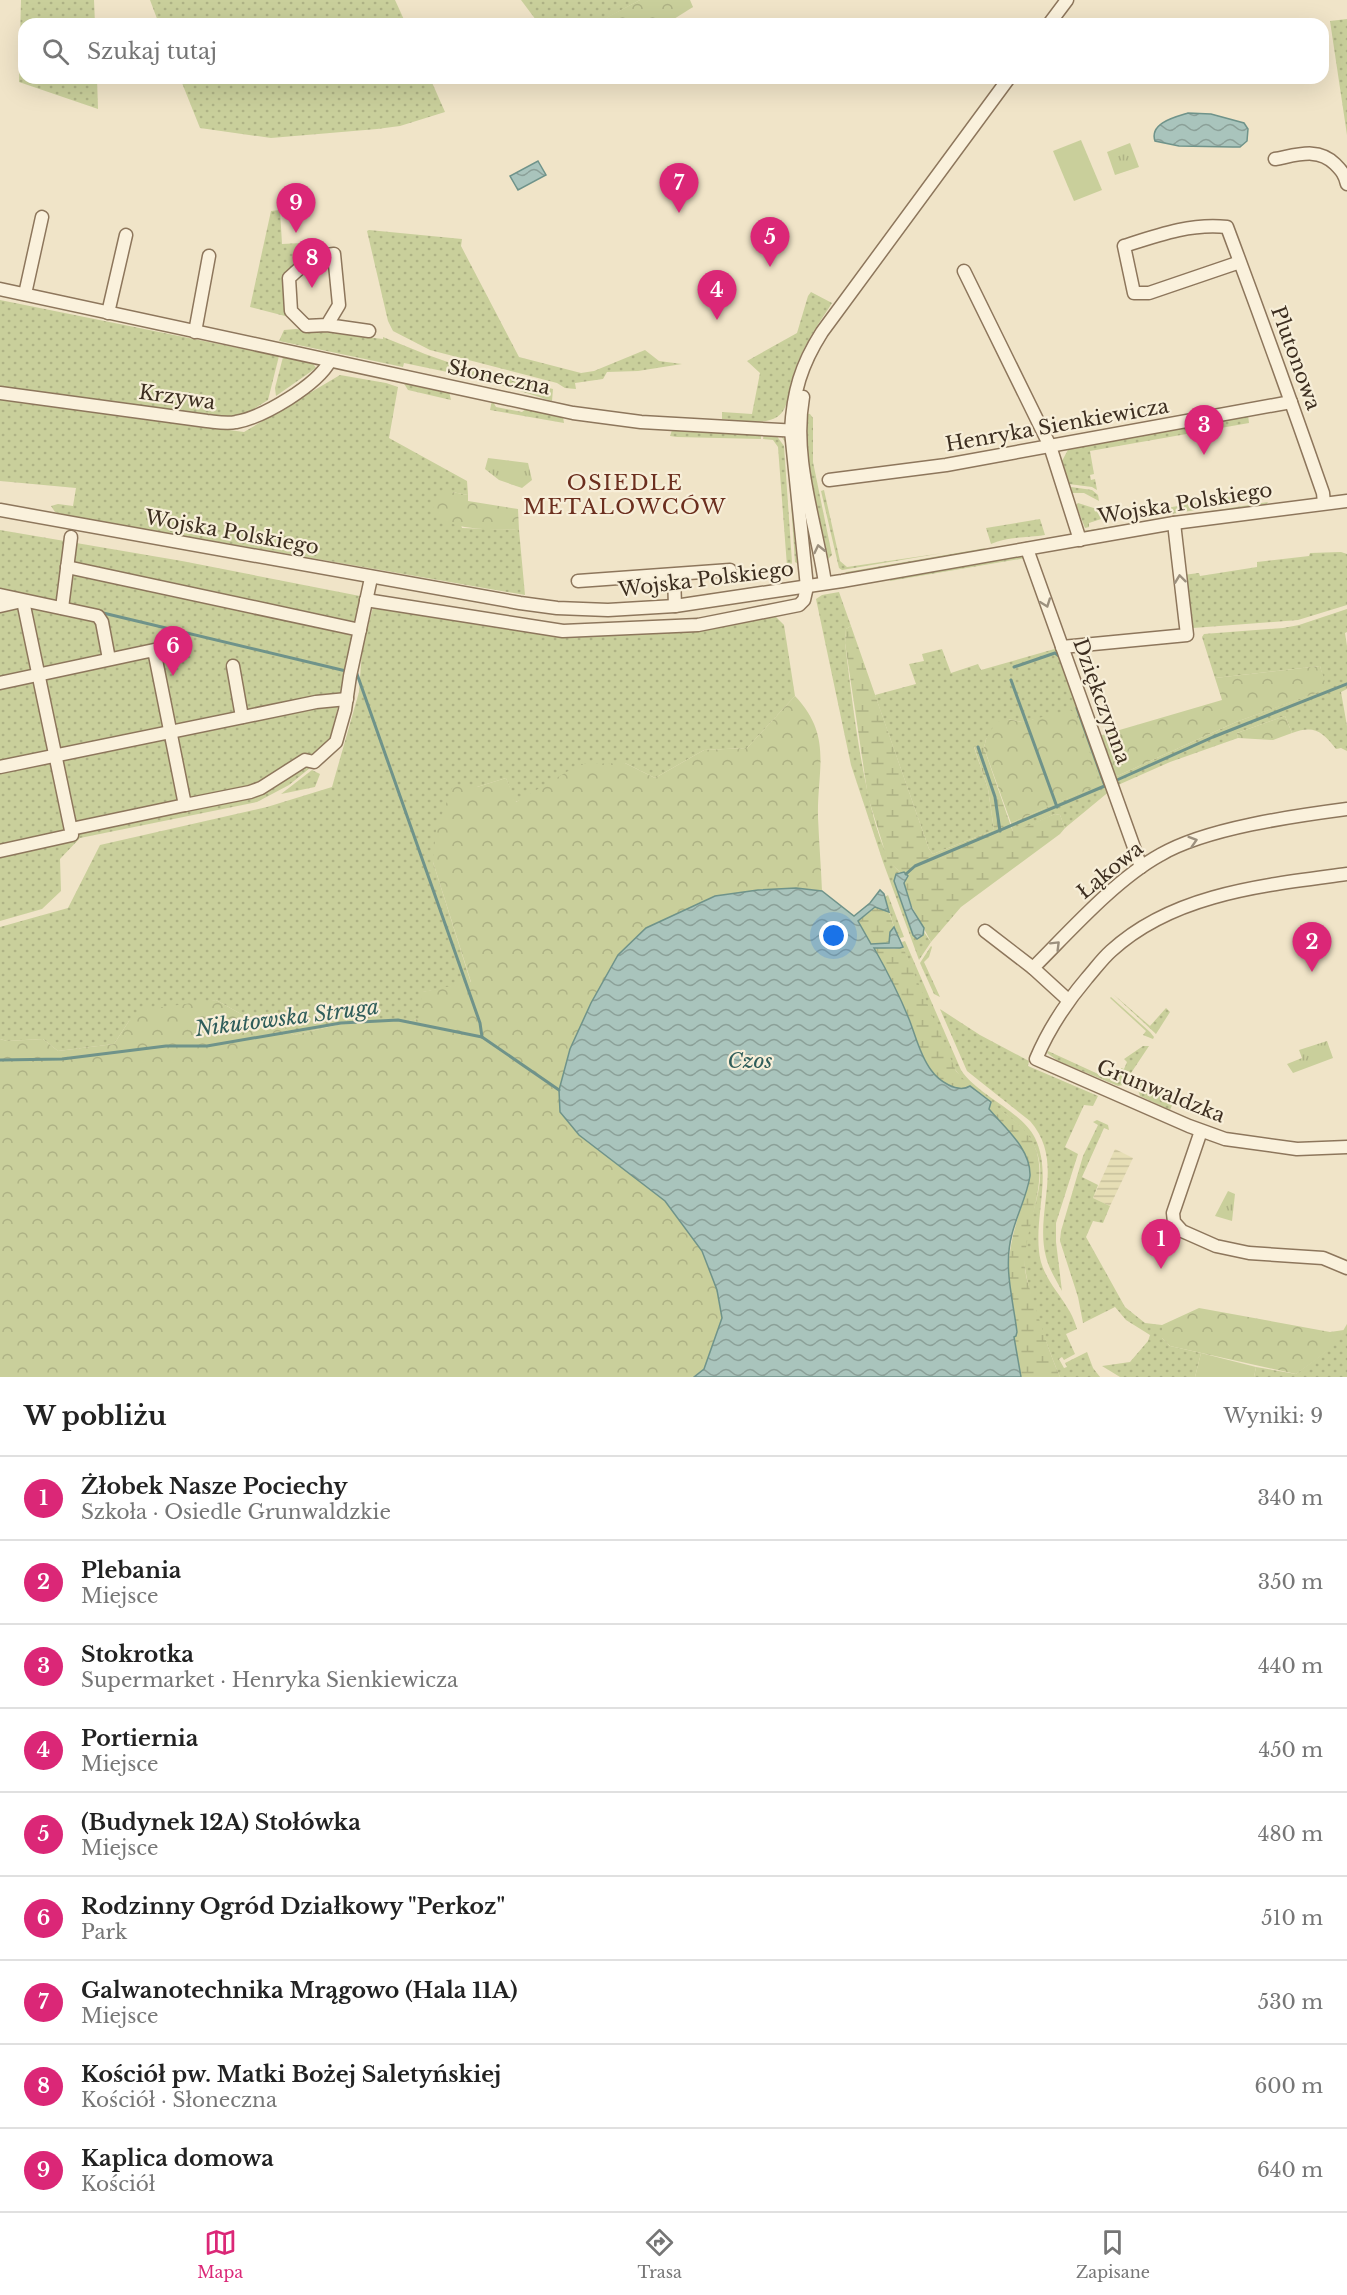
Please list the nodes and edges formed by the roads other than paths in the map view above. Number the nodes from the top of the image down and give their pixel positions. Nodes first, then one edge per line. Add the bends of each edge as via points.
1 (1067, 0) edge
2 (1054, 18) edge
3 (1005, 84) edge
4 (1275, 159) dead end
5 (1347, 184) edge
6 (42, 217) dead end
7 (126, 236) dead end
8 (209, 256) dead end
9 (1240, 262) junction
10 (964, 271) dead end
11 (0, 289) edge
12 (25, 294) junction
13 (108, 313) junction
14 (327, 325) junction
15 (195, 332) junction
16 (369, 332) dead end
17 (330, 361) junction
18 (0, 393) edge
19 (1291, 402) junction
20 (795, 431) junction
21 (1050, 446) junction
22 (829, 480) dead end
23 (1347, 501) edge
24 (1324, 503) junction
25 (0, 510) edge
26 (1174, 523) junction
27 (70, 537) dead end
28 (1080, 540) junction
29 (1027, 549) junction
30 (67, 567) junction
31 (730, 570) dead end
32 (674, 574) junction
33 (371, 578) junction
34 (578, 581) dead end
35 (825, 583) junction
36 (807, 587) junction
37 (0, 595) edge
38 (366, 600) junction
39 (23, 601) junction
40 (0, 606) edge
41 (675, 606) junction
42 (62, 608) junction
43 (360, 630) junction
44 (1062, 647) junction
45 (109, 659) junction
46 (233, 666) dead end
47 (39, 675) junction
48 (0, 683) edge
49 (347, 699) junction
50 (242, 717) junction
51 (170, 731) junction
52 (56, 755) junction
53 (0, 767) edge
54 (185, 805) junction
55 (1347, 809) edge
56 (71, 829) junction
57 (0, 851) edge
58 (1141, 867) junction
59 (1347, 874) edge
60 (985, 931) dead end
61 (1033, 968) junction
62 (1068, 1000) junction
63 (1201, 1131) junction
64 (1347, 1147) edge
65 (1347, 1268) edge

1 - 2 street
3 - 20 street via 822,332 800,372 792,408
4 - 5 street via 1311,153 1326,156 1345,174
6 - 12 street
7 - 13 street
8 - 15 street
9 - 9 street, Plutonowa via 1227,227 1169,231 1124,246 1134,293 1149,293
9 - 19 street, Plutonowa
10 - 21 street
11 - 12 street, Słoneczna
12 - 13 street, Słoneczna
13 - 15 street, Słoneczna
14 - 14 street via 306,326 291,311 289,278 312,257 334,254 339,305
14 - 16 street
15 - 17 street, Słoneczna
17 - 18 street, Krzywa via 323,372 295,393 262,413 236,422
17 - 20 street, Słoneczna via 573,413 641,422
19 - 21 street, Henryka Sienkiewicza
19 - 24 street, Plutonowa
35 -> 20 street
20 - 36 street
21 - 22 street, Henryka Sienkiewicza
21 - 28 street
23 - 24 street, Wojska Polskiego
24 - 26 street, Wojska Polskiego
25 - 33 street, Wojska Polskiego
26 - 28 street, Wojska Polskiego
44 -> 26 street via 1187,635
27 - 30 street
28 - 29 street, Wojska Polskiego
29 - 35 street, Wojska Polskiego
29 -> 44 street, Dziękczynna
30 - 42 street
30 - 43 street
31 - 32 street
32 - 34 street
32 - 41 street
33 - 38 street
33 - 41 street, Wojska Polskiego via 557,608
35 - 36 street, Wojska Polskiego
36 - 38 street via 804,600 796,607 744,617 666,627 572,631 531,628
36 - 41 street, Wojska Polskiego
37 - 39 street
38 - 43 street
39 - 40 street
39 - 42 street
39 - 47 street
42 - 45 street via 98,616
43 - 49 street
44 - 58 street, Dziękczynna
45 - 47 street
45 - 51 street via 154,650
46 - 50 street
47 - 48 street
47 - 52 street
49 - 50 street
49 - 54 street via 336,742 314,762 305,760 250,792
50 - 51 street
51 - 52 street
51 - 54 street
52 - 53 street
52 - 56 street
54 - 56 street
58 -> 55 street, Łąkowa via 1181,845 1226,832
56 - 57 street via 72,835
61 -> 58 street, Łąkowa
59 - 62 street via 1208,898 1161,918 1111,951
60 - 61 street
61 - 62 street
62 - 63 street, Grunwaldzka via 1036,1059
63 - 64 street, Grunwaldzka via 1225,1139 1288,1148
63 - 65 street via 1173,1213 1174,1222 1182,1231 1225,1249 1323,1258

